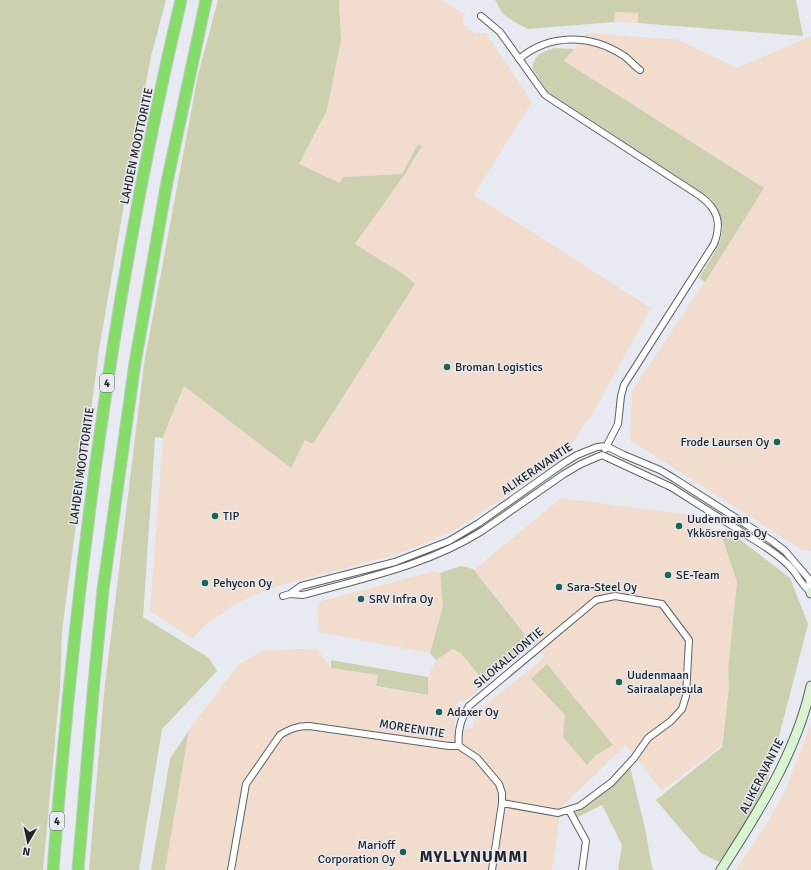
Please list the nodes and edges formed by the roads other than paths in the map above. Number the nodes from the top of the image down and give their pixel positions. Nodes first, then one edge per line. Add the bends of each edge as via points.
1 (181, 0) edge
2 (206, 0) edge
3 (481, 16) dead end
4 (519, 59) junction
5 (640, 70) dead end
6 (606, 446) junction
7 (602, 455) junction
8 (811, 592) edge
9 (290, 594) junction
10 (283, 596) dead end
11 (811, 686) edge
12 (459, 746) junction
13 (502, 803) junction
14 (569, 810) junction
15 (53, 870) edge
16 (78, 870) edge
17 (231, 870) edge
18 (492, 870) edge
19 (582, 870) edge
20 (721, 870) edge

1 - 15 highway, LAHDEN MOOTTORITIE / 4 via 142,177 111,356 78,594
2 - 16 highway, 4 via 167,182 135,363 103,590
3 - 4 street via 500,32
4 - 5 street via 536,47 563,39 587,40 625,56
4 - 6 street via 545,95 700,196 713,208 717,216 718,235 714,244 624,385 618,424
6 - 7 street
6 - 8 street via 670,476 772,541 789,555 809,579
6 - 9 street, ALIKERAVANTIE via 597,446 577,455 449,541 394,562 301,586
7 - 8 street via 671,487 767,548 780,557 792,569 804,588
7 - 9 street, ALIKERAVANTIE via 581,464 482,532 435,556 395,570 303,595
9 - 10 street, ALIKERAVANTIE
11 - 20 street, ALIKERAVANTIE via 788,754 749,827
12 - 13 street, MOREENITIE via 477,758 499,784
12 - 14 street, SILOKALLIONTIE via 461,718 469,706 596,600 615,596 662,604 689,640 686,696 682,709 648,738 612,782 580,806
12 - 17 street, MOREENITIE via 323,727 296,726 288,730 280,735 246,784
13 - 14 street via 558,813
13 - 18 street, MOREENITIE
14 - 19 street via 586,841

